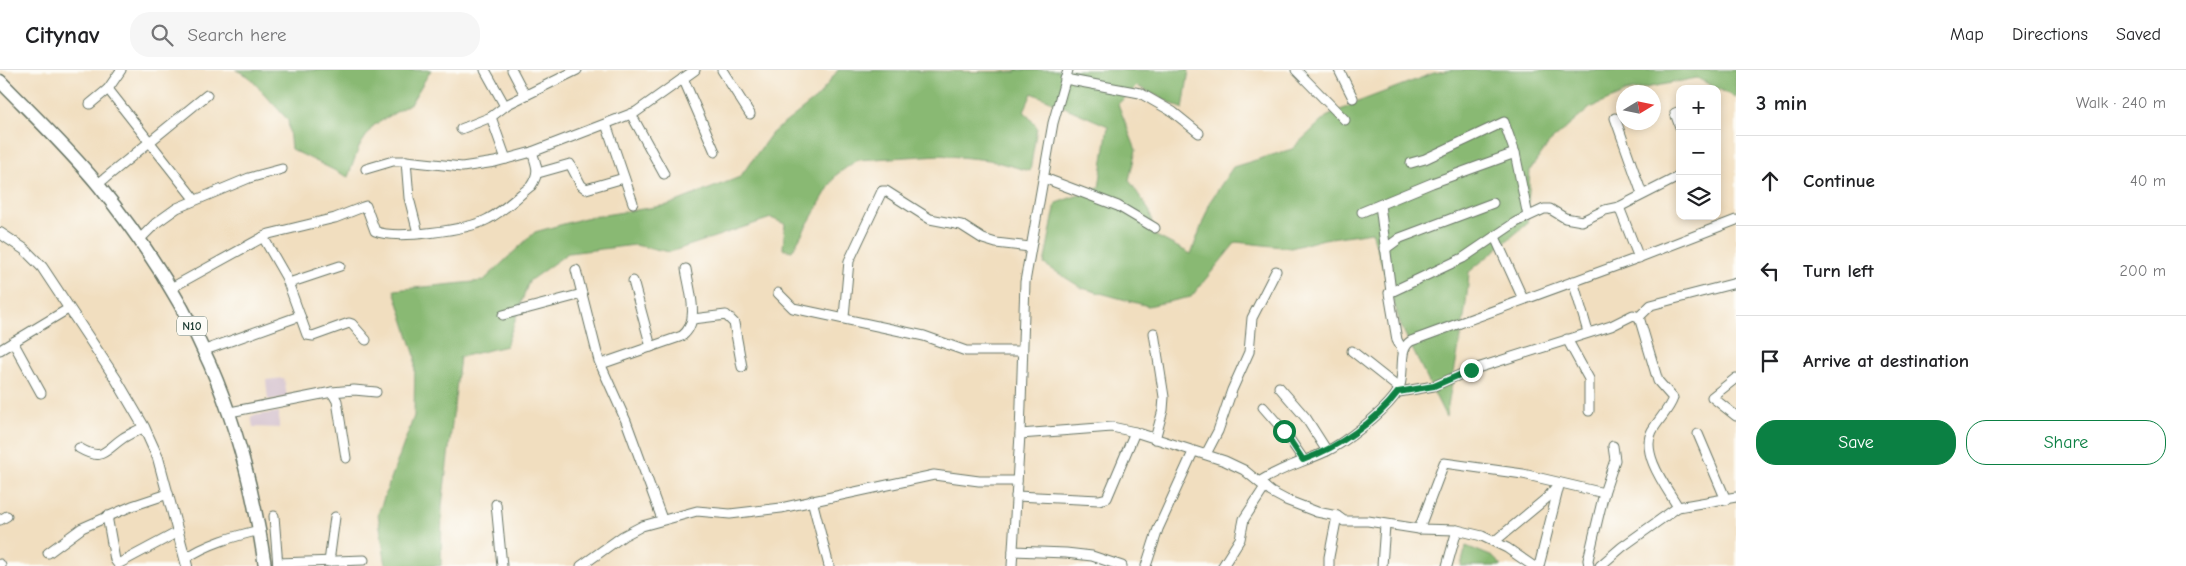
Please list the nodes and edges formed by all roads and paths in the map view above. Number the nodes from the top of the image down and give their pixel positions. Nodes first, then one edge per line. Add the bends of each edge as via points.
1 (121, 70) edge
2 (485, 70) edge
3 (512, 70) edge
4 (577, 70) edge
5 (695, 70) edge
6 (722, 70) edge
7 (1068, 70) edge
8 (1296, 70) edge
9 (1339, 70) edge
10 (683, 78) junction
11 (1065, 79) junction
12 (0, 81) edge
13 (108, 89) junction
14 (206, 95) dead end
15 (525, 95) junction
16 (1353, 98) dead end
17 (90, 104) dead end
18 (505, 106) junction
19 (631, 114) junction
20 (750, 114) dead end
21 (491, 117) junction
22 (1614, 118) dead end
23 (1344, 120) dead end
24 (606, 124) junction
25 (461, 129) dead end
26 (1199, 133) dead end
27 (150, 143) junction
28 (532, 152) junction
29 (715, 152) dead end
30 (1515, 153) junction
31 (506, 159) junction
32 (406, 161) junction
33 (1411, 163) dead end
34 (282, 169) dead end
35 (366, 169) dead end
36 (538, 173) junction
37 (664, 174) dead end
38 (624, 178) junction
39 (1044, 178) junction
40 (1676, 178) edge
41 (98, 184) junction
42 (1642, 194) junction
43 (195, 200) junction
44 (633, 203) dead end
45 (1493, 203) dead end
46 (1380, 205) junction
47 (1619, 207) junction
48 (1362, 212) dead end
49 (1528, 216) junction
50 (1736, 220) edge
51 (1155, 228) dead end
52 (0, 232) edge
53 (418, 233) junction
54 (263, 237) junction
55 (1495, 237) junction
56 (140, 239) junction
57 (1030, 247) junction
58 (1385, 249) junction
59 (1639, 258) junction
60 (340, 266) dead end
61 (686, 269) dead end
62 (576, 270) dead end
63 (1276, 271) dead end
64 (633, 281) dead end
65 (1573, 281) junction
66 (289, 283) junction
67 (1736, 283) edge
68 (171, 288) junction
69 (1390, 292) junction
70 (778, 293) dead end
71 (582, 294) junction
72 (1523, 299) junction
73 (68, 309) junction
74 (503, 315) dead end
75 (300, 316) junction
76 (844, 317) junction
77 (1640, 317) junction
78 (693, 319) junction
79 (1588, 332) junction
80 (1154, 333) dead end
81 (1567, 339) junction
82 (366, 340) dead end
83 (13, 342) junction
84 (651, 347) junction
85 (0, 350) edge
86 (205, 350) junction
87 (1022, 351) junction
88 (1403, 351) junction
89 (1352, 352) dead end
90 (600, 364) junction
91 (742, 367) dead end
92 (1736, 378) edge
93 (1279, 387) dead end
94 (1399, 391) junction
95 (332, 392) junction
96 (376, 392) dead end
97 (41, 393) dead end
98 (1262, 407) dead end
99 (230, 412) junction
100 (1589, 412) dead end
101 (1736, 416) edge
102 (144, 427) junction
103 (1135, 432) junction
104 (1020, 434) junction
105 (1698, 434) dead end
106 (1155, 440) junction
107 (1613, 446) dead end
108 (79, 448) dead end
109 (1327, 451) junction
110 (1193, 452) junction
111 (1206, 454) junction
112 (346, 458) dead end
113 (1303, 460) junction
114 (1017, 481) junction
115 (1560, 483) junction
116 (1262, 484) junction
117 (1604, 493) junction
118 (168, 494) junction
119 (1016, 496) junction
120 (1736, 498) edge
121 (812, 500) junction
122 (1726, 500) junction
123 (496, 504) dead end
124 (1678, 507) junction
125 (107, 516) junction
126 (274, 516) dead end
127 (1337, 516) junction
128 (335, 517) dead end
129 (662, 519) junction
130 (1385, 525) junction
131 (1419, 529) junction
132 (260, 530) junction
133 (1457, 530) junction
134 (178, 532) junction
135 (1495, 541) junction
136 (1013, 551) junction
137 (48, 553) dead end
138 (364, 560) dead end
139 (186, 562) edge
140 (329, 562) junction
141 (278, 565) edge
142 (265, 566) edge
143 (502, 566) edge
144 (581, 566) edge
145 (829, 566) edge
146 (1012, 566) edge
147 (1122, 566) edge
148 (1146, 566) edge
149 (1223, 566) edge
150 (1329, 566) edge
151 (1382, 566) edge
152 (1447, 566) edge
153 (1533, 566) edge
154 (1539, 566) edge
155 (1589, 566) edge
156 (1600, 566) edge

1 - 13 street
2 - 18 street
3 - 15 street
4 - 15 street
5 - 10 street
6 - 20 street
7 - 11 street
8 - 23 street
9 - 16 street
10 - 19 street
10 - 29 street
11 - 26 street via 1140,93 1173,112
11 - 39 street
12 - 41 highway, N10
13 - 17 street
13 - 27 street
14 - 27 street
15 - 18 street
18 - 21 street
19 - 24 street
19 - 37 street
21 - 25 street
21 - 31 street
22 - 42 street
24 - 28 street
24 - 38 street
27 - 41 street
27 - 43 street
28 - 31 street
28 - 36 street
30 - 33 street via 1504,122
30 - 46 street via 1432,182
30 - 49 street
31 - 32 street via 462,167
32 - 35 street via 393,161
32 - 53 street via 409,198
34 - 43 street via 249,178
36 - 38 street via 570,164 580,185 586,189
36 - 53 street via 531,186 488,220 448,230
38 - 44 street
39 - 51 street via 1118,206
39 - 57 street
40 - 42 street
41 - 56 highway, N10
42 - 47 street
43 - 56 street via 169,212
45 - 58 street via 1400,238
46 - 48 street
46 - 58 street
47 - 49 street via 1582,220 1565,218 1548,209
47 - 59 street
49 - 55 street
50 - 59 street
52 - 73 main road via 34,257
53 - 54 street via 396,236 374,232 366,206 335,218
54 - 66 street
54 - 68 street
55 - 69 street via 1463,258
55 - 72 street
56 - 68 highway, N10
57 - 76 street via 983,240 961,225 930,219 882,191 849,261
57 - 87 street
58 - 69 street
59 - 65 street
60 - 66 street
61 - 78 street
62 - 71 street
63 - 111 street via 1252,318 1249,352 1218,432
64 - 84 street
65 - 72 street
65 - 79 street
66 - 75 street
67 - 77 street via 1651,305
68 - 86 highway, N10
69 - 88 street via 1388,297 1397,340
70 - 76 street via 793,308
71 - 74 street
71 - 90 street
72 - 88 street via 1410,341
73 - 83 street
73 - 102 main road
75 - 82 street via 309,336 349,323
75 - 86 street
76 - 87 street via 924,336 966,351
77 - 79 street via 1633,315 1612,326
77 - 124 street via 1658,381 1673,398 1651,432 1650,455
78 - 84 street via 688,332 682,336
78 - 91 street via 730,318 734,323
79 - 81 street
80 - 106 street via 1164,397
81 - 94 street via 1471,370 1434,386
81 - 100 street via 1589,379
83 - 85 street
83 - 97 street
84 - 90 street
86 - 99 highway, N10
87 - 104 street
88 - 94 street via 1403,379
89 - 94 street
90 - 129 street via 626,421
92 - 101 street via 1712,397
93 - 109 street via 1306,418
94 - 109 street via 1384,409
95 - 96 street
95 - 99 street
95 - 112 street via 337,401
98 - 113 street via 1284,431
99 - 132 highway, N10
102 - 108 street via 99,456
102 - 118 main road via 158,458
103 - 104 street via 1112,427
103 - 106 street
103 - 119 street via 1107,498
104 - 114 street
105 - 122 street
106 - 110 street
107 - 117 street via 1615,460
109 - 113 street
110 - 111 street
110 - 148 street via 1158,529
111 - 116 street via 1244,470
113 - 116 street via 1275,471
114 - 119 street
114 - 121 street via 979,481 934,475
115 - 117 street
115 - 131 street via 1523,474 1444,464
115 - 135 street via 1548,498
115 - 154 street
116 - 127 street via 1286,500
116 - 149 street via 1244,519 1240,539
117 - 155 street
118 - 125 street
118 - 134 main road
119 - 136 street
120 - 122 street
121 - 129 street via 781,508 730,514 703,510
121 - 145 street
122 - 124 street
123 - 143 street
124 - 156 street
125 - 134 street via 118,564
125 - 137 street via 82,528
126 - 141 street
127 - 130 street via 1344,522 1368,521
127 - 150 street
128 - 140 street
129 - 144 street via 623,536
130 - 131 street
130 - 151 street
131 - 133 street
132 - 139 street via 195,552
132 - 142 highway, N10
133 - 135 street
133 - 152 street
134 - 139 main road
135 - 153 street
136 - 146 street
136 - 147 street via 1092,556
138 - 140 street
140 - 141 street

